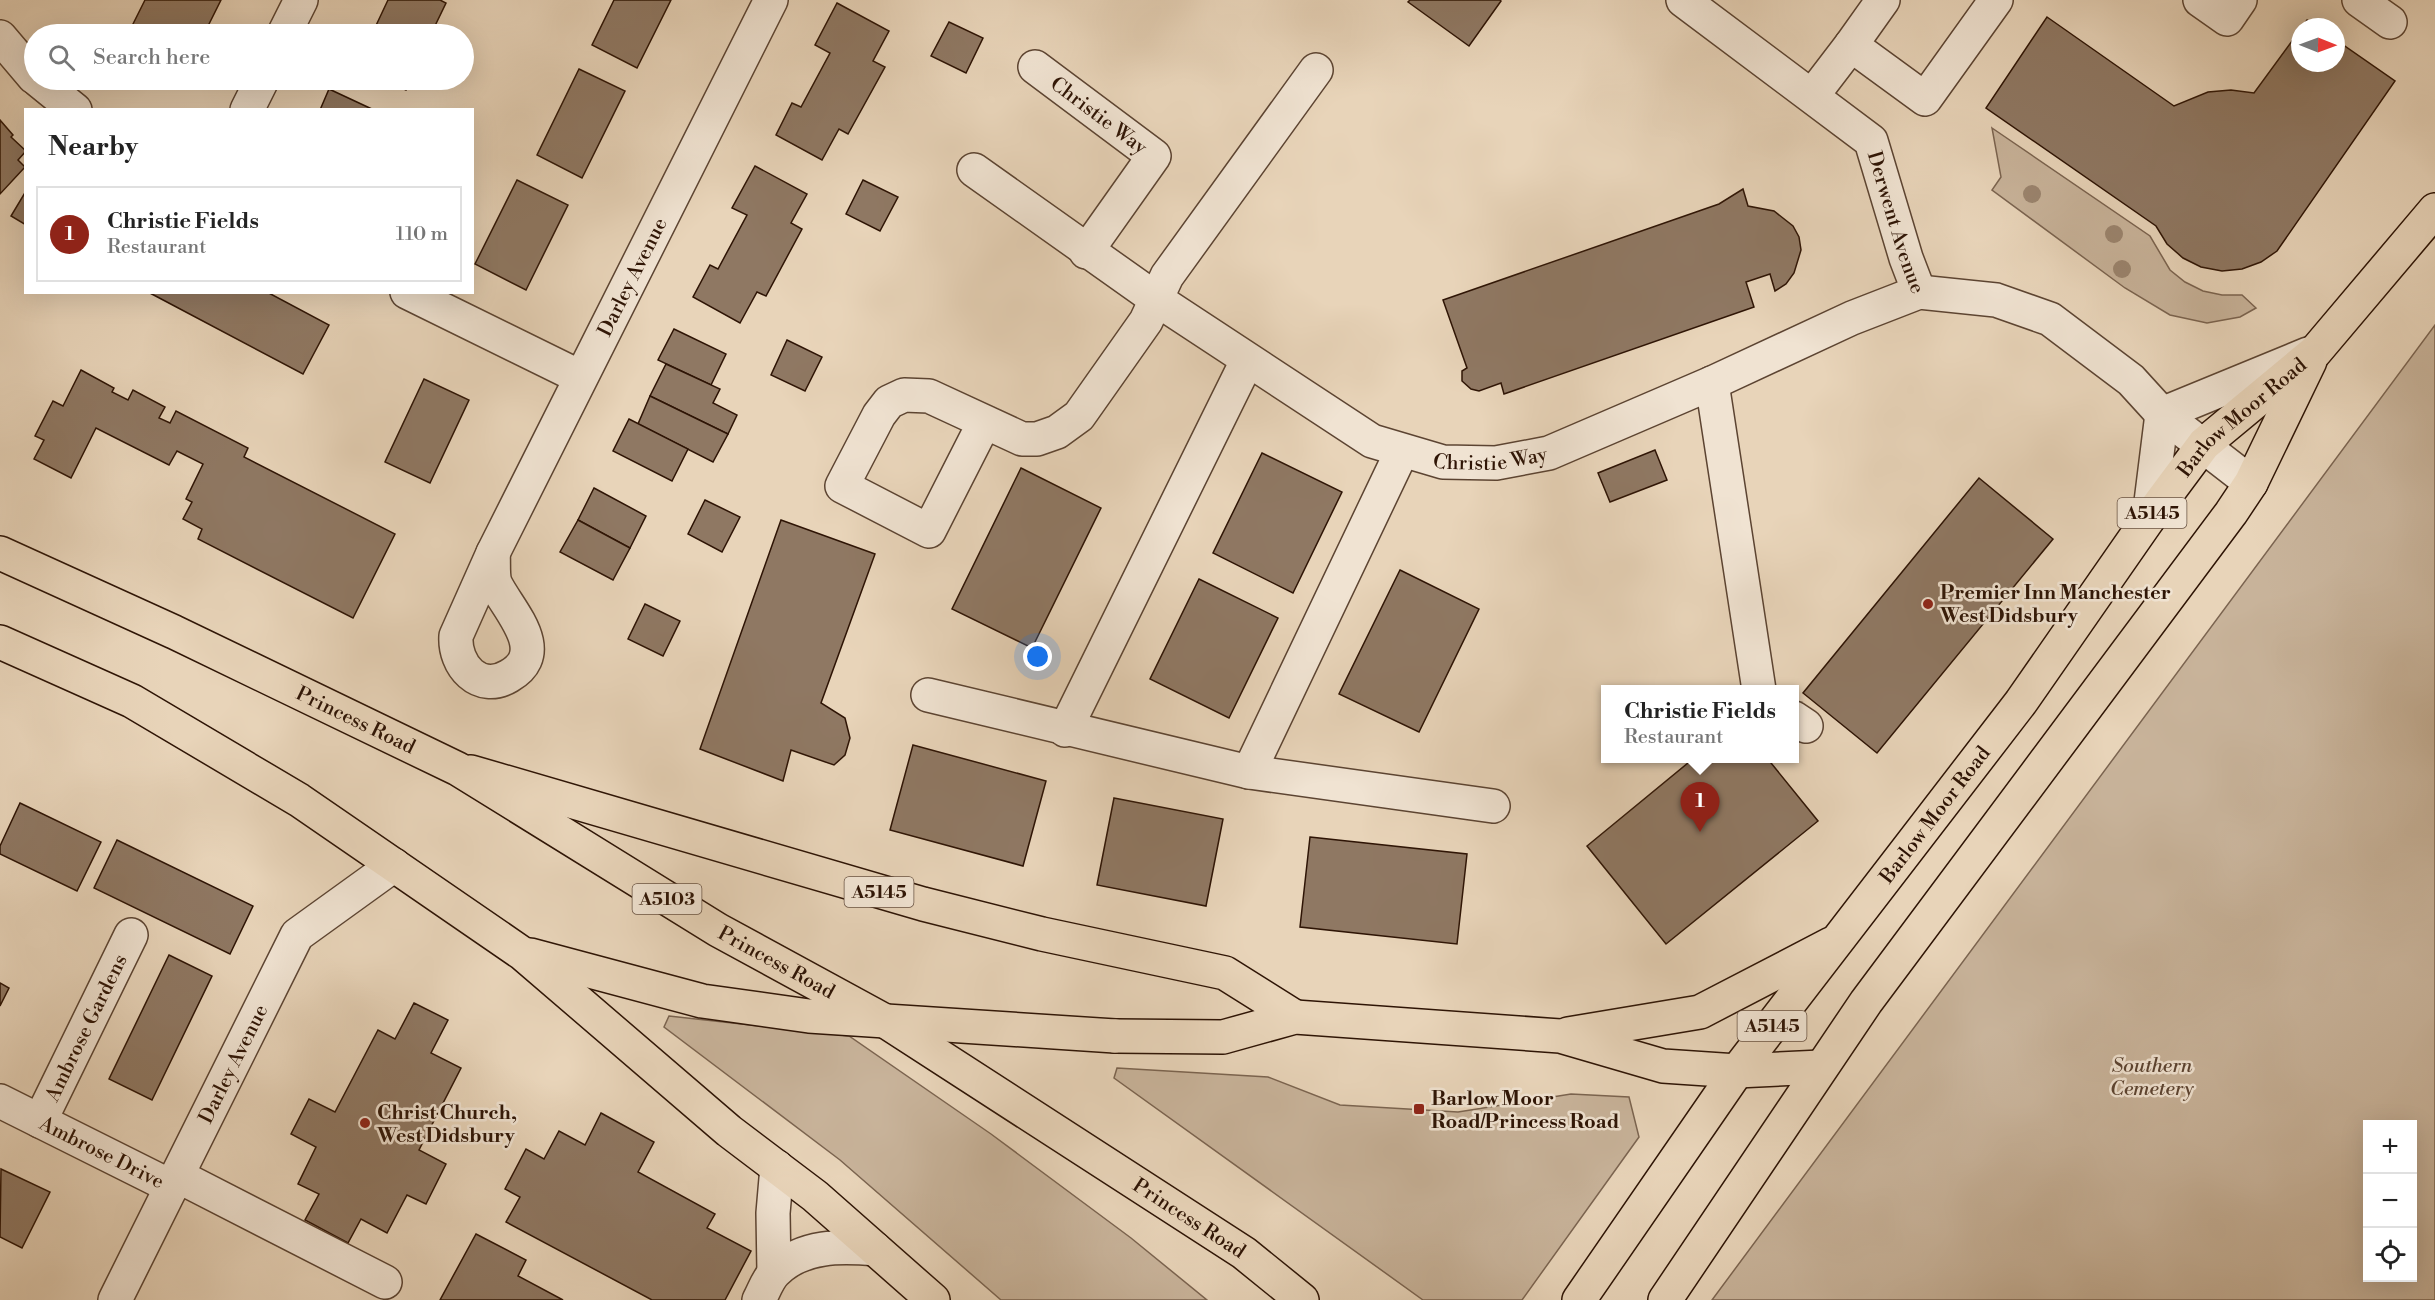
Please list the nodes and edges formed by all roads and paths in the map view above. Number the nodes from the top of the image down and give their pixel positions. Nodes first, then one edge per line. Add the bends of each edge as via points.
1 (301, 0) edge
2 (771, 0) edge
3 (1683, 0) edge
4 (1883, 0) edge
5 (1996, 0) edge
6 (2200, 0) edge
7 (2240, 0) edge
8 (2359, 0) edge
9 (2390, 22) dead end
10 (289, 24) edge
11 (0, 37) edge
12 (1851, 45) junction
13 (24, 64) edge
14 (1035, 67) dead end
15 (1316, 70) dead end
16 (51, 90) edge
17 (257, 90) edge
18 (1812, 96) junction
19 (73, 108) edge
20 (248, 108) edge
21 (974, 170) dead end
22 (2435, 210) edge
23 (1086, 252) junction
24 (1919, 292) junction
25 (411, 294) edge
26 (1156, 299) junction
27 (2315, 352) junction
28 (1247, 361) junction
29 (580, 377) junction
30 (1712, 383) junction
31 (2162, 414) junction
32 (984, 423) junction
33 (2204, 444) junction
34 (1402, 451) junction
35 (2251, 483) junction
36 (2149, 518) junction
37 (0, 553) edge
38 (493, 553) dead end
39 (0, 642) edge
40 (1758, 685) edge
41 (928, 695) dead end
42 (1065, 730) junction
43 (458, 769) junction
44 (1250, 772) junction
45 (1493, 806) dead end
46 (394, 865) junction
47 (131, 935) dead end
48 (1841, 939) junction
49 (523, 954) junction
50 (1295, 1017) junction
51 (885, 1021) junction
52 (1115, 1036) joint
53 (1560, 1036) junction
54 (1821, 1067) junction
55 (1737, 1071) junction
56 (0, 1101) edge
57 (40, 1121) junction
58 (777, 1167) junction
59 (175, 1182) junction
60 (875, 1250) junction
61 (774, 1272) junction
62 (385, 1282) dead end
63 (115, 1300) edge
64 (759, 1300) edge
65 (933, 1300) edge
66 (1302, 1300) edge
67 (1579, 1300) edge
68 (1665, 1300) edge

1 - 10 street
2 - 29 street, Darley Avenue
3 - 18 street, Derwent Avenue
4 - 12 street
5 - 12 street via 1925,99
6 - 7 street via 2227,19
8 - 9 street
11 - 13 street
12 - 18 street
14 - 23 street, Christie Way via 1154,156
15 - 26 street via 1167,276
16 - 19 street
17 - 20 street
18 - 24 street, Derwent Avenue via 1871,141
21 - 23 street, Christie Way
22 - 27 main road, Barlow Moor Road / A5145
23 - 26 street, Christie Way
24 - 30 street, Christie Way via 1845,321
24 - 31 street, Derwent Avenue via 1996,300 2050,319 2131,380
25 - 29 street
26 - 28 street, Christie Way
26 - 32 street via 1146,321 1079,416 1058,432 1022,439
27 - 31 street
27 - 33 main road, Barlow Moor Road / A5145
27 - 35 main road, Barlow Moor Road / A5145
28 - 34 street, Christie Way via 1372,441
28 - 42 street
29 - 38 street, Darley Avenue
30 - 34 street, Christie Way via 1550,453 1496,463 1443,462
30 - 40 street
31 - 33 street, Derwent Avenue
31 - 36 street
32 - 32 street via 929,396 904,395 890,402 879,415 842,486 929,531
33 - 35 street, Derwent Avenue
33 - 36 main road, Barlow Moor Road / A5145
34 - 44 street
35 - 54 main road, Barlow Moor Road / A5145
36 - 48 main road, Barlow Moor Road / A5145 via 2021,702
37 - 43 main road, Princess Road / A5103
39 - 46 main road, A5103 via 132,701 299,800
41 - 42 street
42 - 44 street
43 - 50 main road, A5145 via 923,904 1225,973
43 - 51 main road, Princess Road / A5103 via 718,930
44 - 45 street
46 - 49 main road, A5103
46 - 59 street, Darley Avenue via 297,935
47 - 57 street, Ambrose Gardens
48 - 53 main road, A5145 via 1700,1012
48 - 55 main road, Barlow Moor Road / A5145
49 - 51 main road, A5103 via 702,1001 809,1016
49 - 58 main road, A5103 via 729,1131
50 - 52 main road, A5145 via 1224,1037
50 - 53 main road, A5145
51 - 52 main road, A5103
51 - 66 main road, Princess Road / A5103 via 1244,1253
53 - 55 main road, A5145 via 1663,1066
54 - 55 main road, A5145
54 - 68 main road, Barlow Moor Road / A5145
55 - 67 main road, Barlow Moor Road / A5145
56 - 57 street, Ambrose Drive
57 - 59 street, Ambrose Drive
58 - 60 main road, A5103
58 - 61 street
59 - 62 street, Ambrose Drive
59 - 63 street, Darley Avenue
60 - 61 street via 845,1246 815,1249
60 - 65 main road, A5103
61 - 64 street

